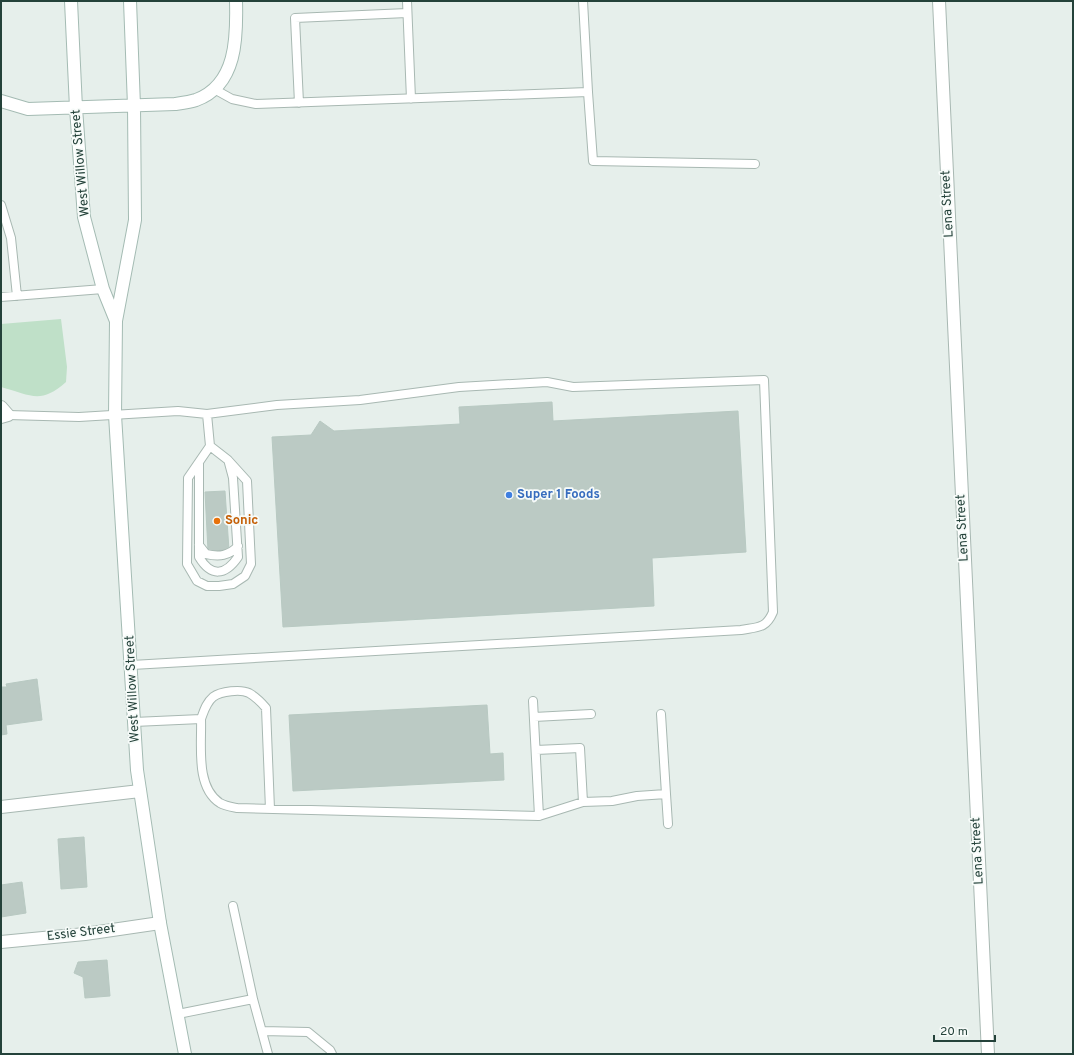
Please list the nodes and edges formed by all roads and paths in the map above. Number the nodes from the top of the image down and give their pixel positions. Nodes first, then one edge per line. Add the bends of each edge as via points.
1 (71, 1) edge
2 (130, 1) edge
3 (236, 1) edge
4 (407, 1) edge
5 (583, 1) edge
6 (939, 1) edge
7 (407, 13) junction
8 (214, 90) junction
9 (588, 92) junction
10 (411, 99) junction
11 (1, 101) edge
12 (299, 103) junction
13 (134, 106) junction
14 (76, 108) junction
15 (756, 164) dead end
16 (1, 205) edge
17 (103, 289) junction
18 (17, 296) junction
19 (1, 297) edge
20 (116, 321) junction
21 (3, 413) edge
22 (207, 414) junction
23 (115, 415) junction
24 (210, 446) junction
25 (228, 460) junction
26 (199, 461) junction
27 (199, 544) junction
28 (238, 546) junction
29 (132, 665) junction
30 (534, 701) dead end
31 (591, 714) dead end
32 (661, 714) dead end
33 (534, 717) junction
34 (201, 719) junction
35 (134, 722) junction
36 (536, 750) junction
37 (140, 791) junction
38 (666, 794) junction
39 (582, 802) junction
40 (1, 807) edge
41 (270, 809) junction
42 (539, 816) junction
43 (668, 824) dead end
44 (233, 906) dead end
45 (160, 923) junction
46 (1, 942) edge
47 (253, 999) junction
48 (178, 1014) junction
49 (262, 1032) junction
50 (185, 1054) edge
51 (268, 1054) edge
52 (332, 1054) edge
53 (988, 1054) edge

1 - 14 street, West Willow Street
2 - 13 street, West Willow Street
3 - 8 street via 237,32 234,56 224,77
4 - 7 lane
5 - 9 lane
6 - 53 street, Lena Street
7 - 10 lane
7 - 12 lane via 295,18
8 - 12 lane via 232,99 256,104
8 - 13 street via 197,100
9 - 10 lane
9 - 15 lane via 593,161
10 - 12 lane
11 - 14 street via 28,109
13 - 14 street
13 - 20 street, West Willow Street via 135,220
14 - 17 street, West Willow Street via 84,217
16 - 18 lane via 11,238
17 - 18 lane
17 - 20 street, West Willow Street
18 - 19 lane
20 - 23 street, West Willow Street
21 - 23 lane via 44,417
22 - 23 lane via 178,411
22 - 24 lane
22 - 29 lane via 277,405 360,400 459,387 547,382 573,388 764,380 773,612 769,622 762,626 741,630
23 - 29 street, West Willow Street
24 - 25 lane
24 - 26 lane
25 - 26 lane via 247,481 251,564 245,576 233,584 219,586 208,586 197,581 187,564 188,478
25 - 28 lane via 233,478
26 - 27 lane
27 - 28 lane via 206,554 213,556 232,553
27 - 28 lane via 199,557 213,572 223,571 232,566 238,557
29 - 35 street, West Willow Street
30 - 33 lane
31 - 33 lane
32 - 38 lane
33 - 36 lane
34 - 35 lane
34 - 41 lane via 203,774 208,792 220,803 238,808
34 - 41 lane via 205,706 222,692 248,692 258,698 266,708
35 - 37 street, West Willow Street
36 - 39 lane via 580,748
36 - 42 lane
37 - 40 street
37 - 45 street, West Willow Street
38 - 39 lane
38 - 43 lane
39 - 42 lane
41 - 42 lane
44 - 47 lane
45 - 46 street, Essie Street via 85,934
45 - 48 street, West Willow Street
47 - 48 lane
47 - 49 lane
48 - 50 street, West Willow Street
49 - 51 lane
49 - 52 lane via 308,1032

